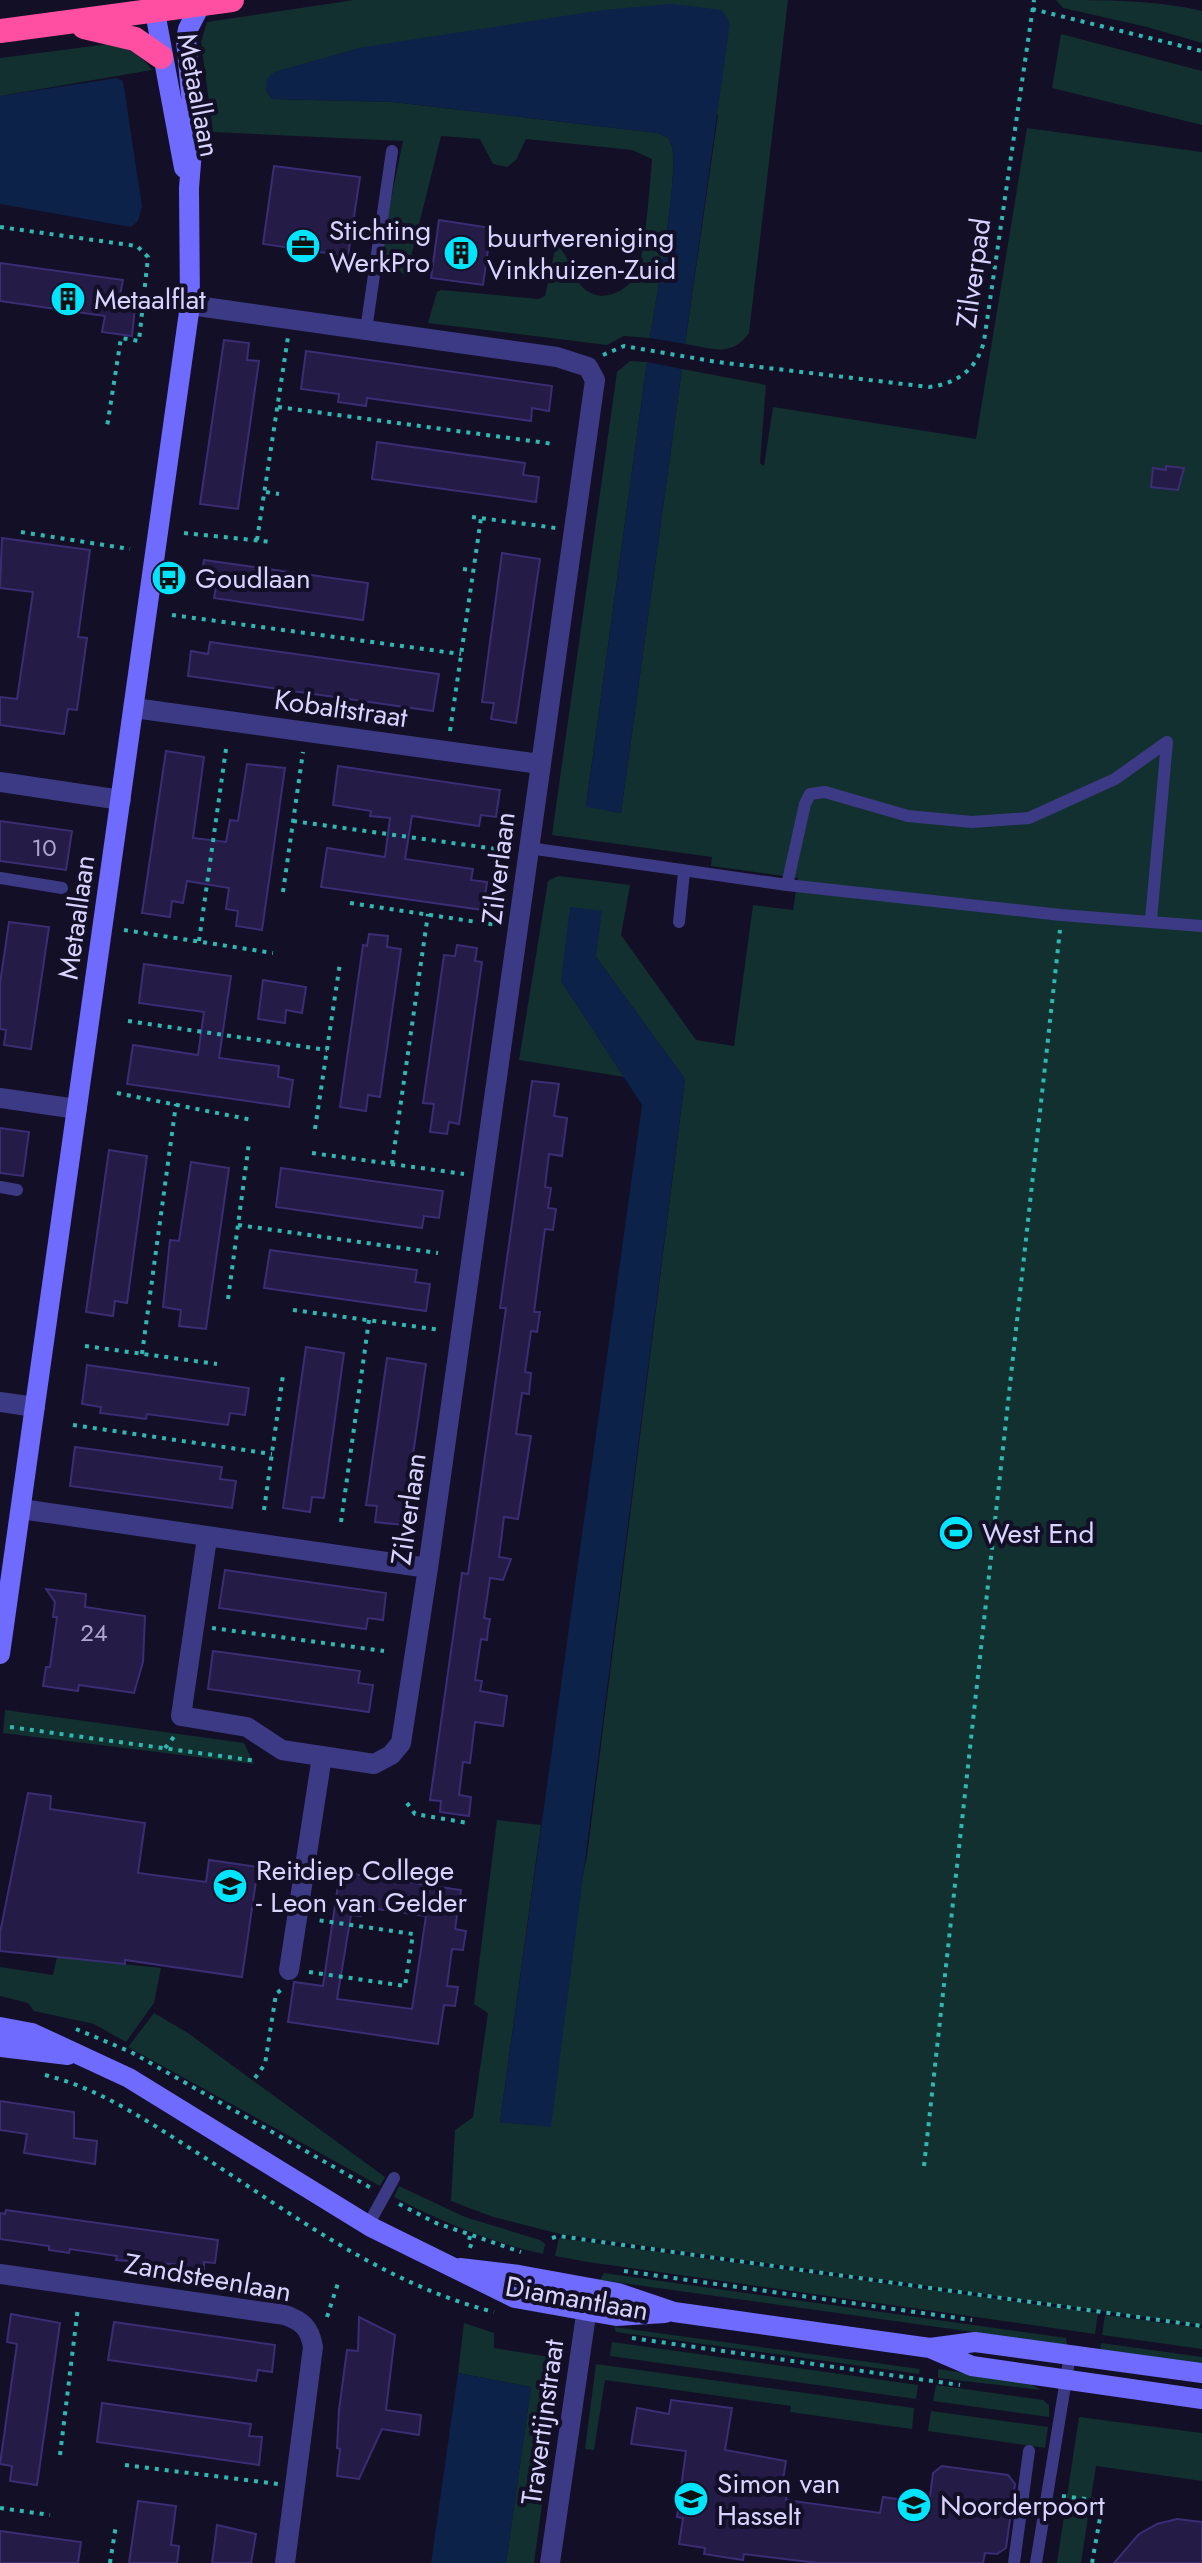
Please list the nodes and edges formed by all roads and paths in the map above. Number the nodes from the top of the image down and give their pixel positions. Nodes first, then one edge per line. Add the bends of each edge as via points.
1 (232, 0) edge
2 (1034, 0) edge
3 (201, 4) junction
4 (158, 6) edge
5 (1032, 9) junction
6 (66, 23) junction
7 (0, 31) edge
8 (1202, 51) edge
9 (161, 57) junction
10 (392, 151) dead end
11 (189, 188) junction
12 (0, 227) edge
13 (190, 305) junction
14 (366, 330) junction
15 (289, 332) dead end
16 (588, 367) junction
17 (278, 407) junction
18 (107, 427) dead end
19 (554, 444) dead end
20 (266, 492) junction
21 (279, 494) dead end
22 (472, 517) dead end
23 (481, 518) junction
24 (560, 529) dead end
25 (21, 532) dead end
26 (184, 533) dead end
27 (257, 540) junction
28 (272, 542) dead end
29 (130, 549) dead end
30 (463, 569) dead end
31 (473, 570) junction
32 (172, 615) dead end
33 (461, 654) junction
34 (134, 708) junction
35 (306, 731) junction
36 (450, 731) dead end
37 (226, 749) dead end
38 (540, 764) junction
39 (0, 782) edge
40 (121, 800) junction
41 (293, 821) junction
42 (529, 848) junction
43 (496, 849) dead end
44 (684, 872) junction
45 (0, 878) edge
46 (787, 885) junction
47 (62, 888) dead end
48 (283, 892) dead end
49 (350, 903) dead end
50 (428, 914) junction
51 (1061, 915) junction
52 (1151, 920) junction
53 (679, 922) dead end
54 (1202, 926) edge
55 (519, 929) junction
56 (124, 930) dead end
57 (199, 941) junction
58 (273, 953) dead end
59 (340, 963) dead end
60 (128, 1021) dead end
61 (327, 1050) junction
62 (117, 1093) dead end
63 (0, 1098) edge
64 (176, 1104) junction
65 (77, 1109) junction
66 (252, 1120) dead end
67 (315, 1129) dead end
68 (249, 1143) dead end
69 (312, 1153) dead end
70 (392, 1164) junction
71 (483, 1177) junction
72 (0, 1187) edge
73 (17, 1190) dead end
74 (238, 1225) junction
75 (438, 1253) dead end
76 (228, 1299) dead end
77 (293, 1310) dead end
78 (369, 1320) junction
79 (462, 1333) junction
80 (85, 1346) dead end
81 (142, 1354) junction
82 (217, 1364) dead end
83 (283, 1375) dead end
84 (0, 1402) edge
85 (35, 1407) junction
86 (73, 1425) dead end
87 (272, 1454) junction
88 (21, 1509) junction
89 (264, 1510) dead end
90 (341, 1522) dead end
91 (207, 1538) junction
92 (428, 1568) junction
93 (207, 1627) dead end
94 (384, 1651) dead end
95 (0, 1654) edge
96 (10, 1727) dead end
97 (322, 1756) junction
98 (258, 1761) dead end
99 (407, 1803) dead end
100 (468, 1823) dead end
101 (297, 1917) junction
102 (289, 1970) junction
103 (69, 2026) dead end
104 (0, 2027) edge
105 (0, 2047) edge
106 (80, 2055) junction
107 (35, 2073) dead end
108 (255, 2078) dead end
109 (924, 2166) dead end
110 (394, 2178) dead end
111 (385, 2196) junction
112 (368, 2225) junction
113 (552, 2238) dead end
114 (526, 2253) dead end
115 (460, 2268) junction
116 (617, 2270) dead end
117 (0, 2274) edge
118 (339, 2280) dead end
119 (80, 2285) junction
120 (590, 2288) junction
121 (586, 2312) junction
122 (674, 2312) junction
123 (500, 2314) dead end
124 (327, 2317) dead end
125 (981, 2321) dead end
126 (1202, 2326) edge
127 (630, 2337) dead end
128 (930, 2348) junction
129 (1070, 2355) junction
130 (1202, 2373) edge
131 (1063, 2379) junction
132 (971, 2386) dead end
133 (1202, 2399) edge
134 (1029, 2451) dead end
135 (60, 2455) dead end
136 (125, 2465) dead end
137 (296, 2486) junction
138 (1060, 2496) dead end
139 (0, 2508) edge
140 (50, 2515) dead end
141 (116, 2525) dead end
142 (110, 2563) edge
143 (285, 2563) edge
144 (550, 2563) edge
145 (1014, 2563) edge
146 (1036, 2563) edge
147 (1092, 2563) edge

1 - 3 highway
2 - 5 path, Zilverpad
3 - 4 highway
3 - 11 street, Metaallaan via 186,40 194,126
4 - 6 highway
4 - 9 street, Metaallaan
5 - 8 path
5 - 16 path, Zilverpad via 984,341 962,376 940,386 918,387 624,346
6 - 7 highway
6 - 9 highway via 135,39
9 - 11 street, Metaallaan
10 - 14 lane
11 - 13 street, Metaallaan
12 - 18 path via 137,246 148,257 139,341 121,338
13 - 14 street
13 - 34 street, Metaallaan
14 - 16 street via 557,357
15 - 17 path
16 - 38 street, Zilverlaan via 595,395
17 - 19 path
17 - 20 path
20 - 21 path
20 - 27 path
22 - 23 path
23 - 24 path
23 - 31 path
25 - 29 path
26 - 27 path
27 - 28 path
30 - 31 path
31 - 33 path
32 - 33 path
33 - 36 path
34 - 35 street, Kobaltstraat
34 - 40 street, Metaallaan
35 - 38 street, Kobaltstraat
35 - 41 path
37 - 57 path
38 - 42 street, Zilverlaan
39 - 40 street
40 - 65 street, Metaallaan
41 - 43 path
41 - 48 path
42 - 44 lane
42 - 55 street, Zilverlaan
44 - 46 lane
44 - 53 lane
45 - 47 lane
46 - 51 lane
46 - 52 lane via 810,794 825,792 908,816 972,822 1029,818 1115,779 1167,742
49 - 50 path
50 - 55 path
50 - 70 path
51 - 52 lane
51 - 109 path
52 - 54 lane
55 - 71 street, Zilverlaan
56 - 57 path
57 - 58 path
59 - 61 path
60 - 61 path
61 - 67 path
62 - 64 path
63 - 65 street
64 - 66 path
64 - 81 path
65 - 85 street, Metaallaan
68 - 74 path
69 - 70 path
70 - 71 path
71 - 79 street, Zilverlaan
72 - 73 lane
74 - 75 path
74 - 76 path
77 - 78 path
78 - 79 path
78 - 90 path
79 - 92 street, Zilverlaan
80 - 81 path
81 - 82 path
83 - 87 path
84 - 85 street
85 - 88 street, Metaallaan
86 - 87 path
87 - 89 path
88 - 91 street
88 - 95 street, Metaallaan
91 - 92 street
91 - 97 street via 181,1716 247,1727 282,1750
92 - 97 street, Zilverlaan via 401,1743 374,1764
93 - 94 path
96 - 98 path
97 - 101 street
99 - 100 path via 415,1814
101 - 102 street
101 - 102 path via 413,1934 405,1986
102 - 108 path via 286,1986 276,1994 265,2064
103 - 111 path, Diamantlaan via 131,2052
104 - 106 street, Diamantlaan via 32,2033
105 - 106 street, Diamantlaan
106 - 112 street, Diamantlaan via 160,2096
107 - 123 path, Diamantlaan via 80,2084 135,2113 374,2266 448,2300
110 - 111 lane
111 - 112 lane
111 - 114 path, Diamantlaan via 436,2223
112 - 115 street, Diamantlaan
113 - 126 path
115 - 120 street, Diamantlaan
115 - 121 street, Diamantlaan via 515,2298
116 - 125 path, Diamantlaan
117 - 119 street, Zandsteenlaan
118 - 124 path
119 - 135 path
119 - 137 street, Zandsteenlaan via 299,2321 311,2333 313,2347
120 - 121 street, Travertijnstraat
120 - 122 street, Diamantlaan
121 - 122 street, Diamantlaan
121 - 144 street, Travertijnstraat
122 - 128 street, Diamantlaan
127 - 132 path, Diamantlaan
128 - 129 street, Diamantlaan via 975,2342
128 - 131 street, Diamantlaan via 972,2366
129 - 130 street, Diamantlaan
129 - 131 lane
131 - 133 street, Diamantlaan
131 - 146 lane
134 - 145 lane
136 - 137 path
137 - 143 street, Zandsteenlaan
138 - 147 path via 1103,2501
139 - 140 path
141 - 142 path

